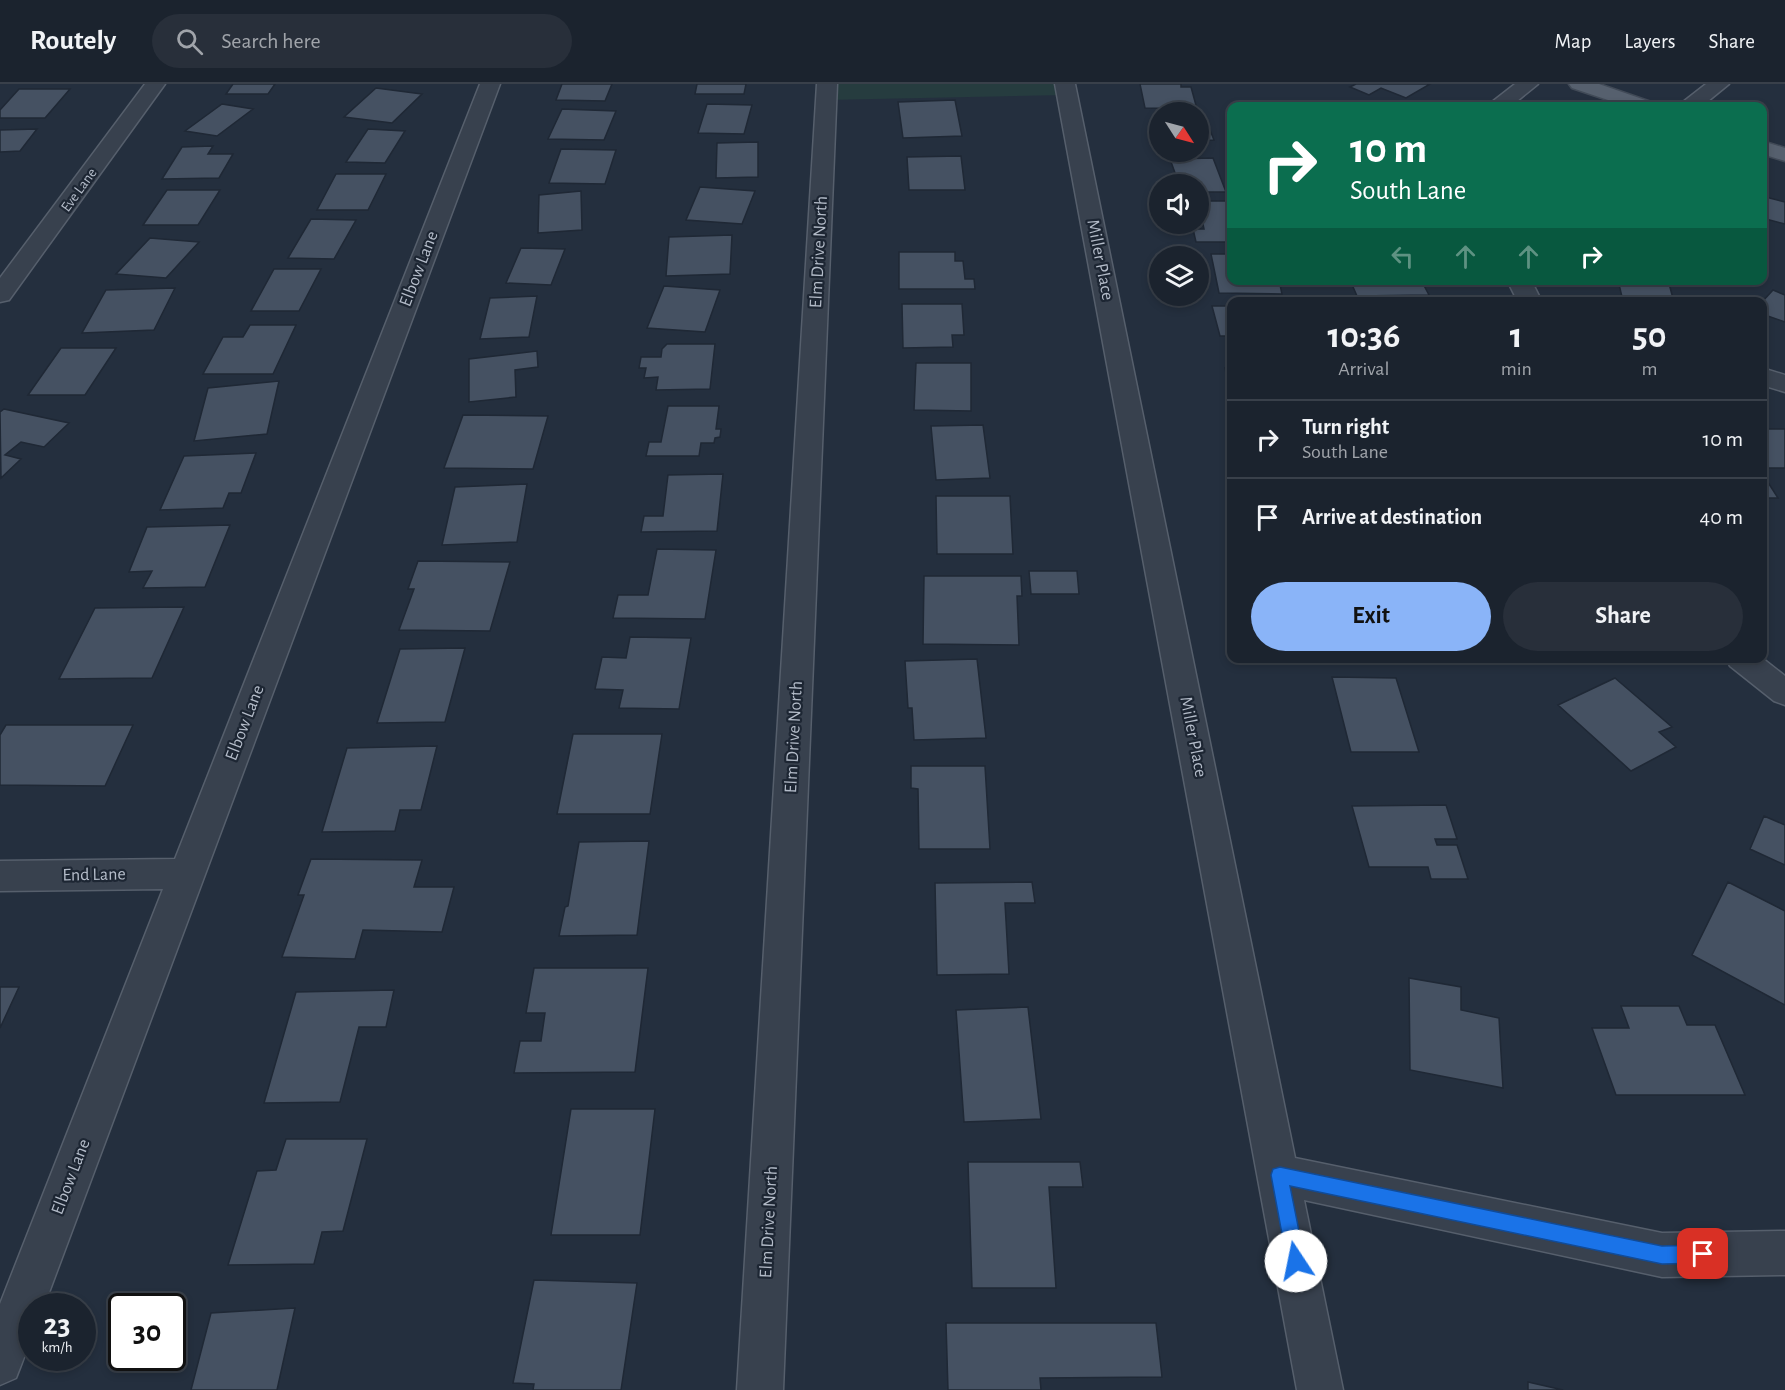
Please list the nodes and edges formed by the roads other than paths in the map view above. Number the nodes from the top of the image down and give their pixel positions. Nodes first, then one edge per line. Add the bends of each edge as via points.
1 (155, 84) edge
2 (490, 84) edge
3 (827, 84) edge
4 (1065, 84) edge
5 (1527, 84) edge
6 (1579, 84) edge
7 (1719, 84) edge
8 (1504, 102) edge
9 (1632, 102) edge
10 (1695, 102) edge
11 (1767, 149) edge
12 (1785, 154) edge
13 (0, 295) edge
14 (1767, 378) edge
15 (1785, 384) edge
16 (1747, 663) edge
17 (1785, 693) edge
18 (187, 874) junction
19 (0, 876) edge
20 (1280, 1175) junction
21 (1785, 1253) edge
22 (0, 1362) edge
23 (760, 1390) edge
24 (1320, 1390) edge

1 - 13 street, Eve Lane
2 - 18 street, Elbow Lane
3 - 23 street, Elm Drive North
4 - 20 street, Miller Place
5 - 8 street
6 - 9 main road
7 - 10 street
11 - 12 main road
14 - 15 street
16 - 17 street
18 - 19 street, End Lane
18 - 22 street, Elbow Lane
20 - 21 street via 1662,1255
20 - 24 street, Miller Place

